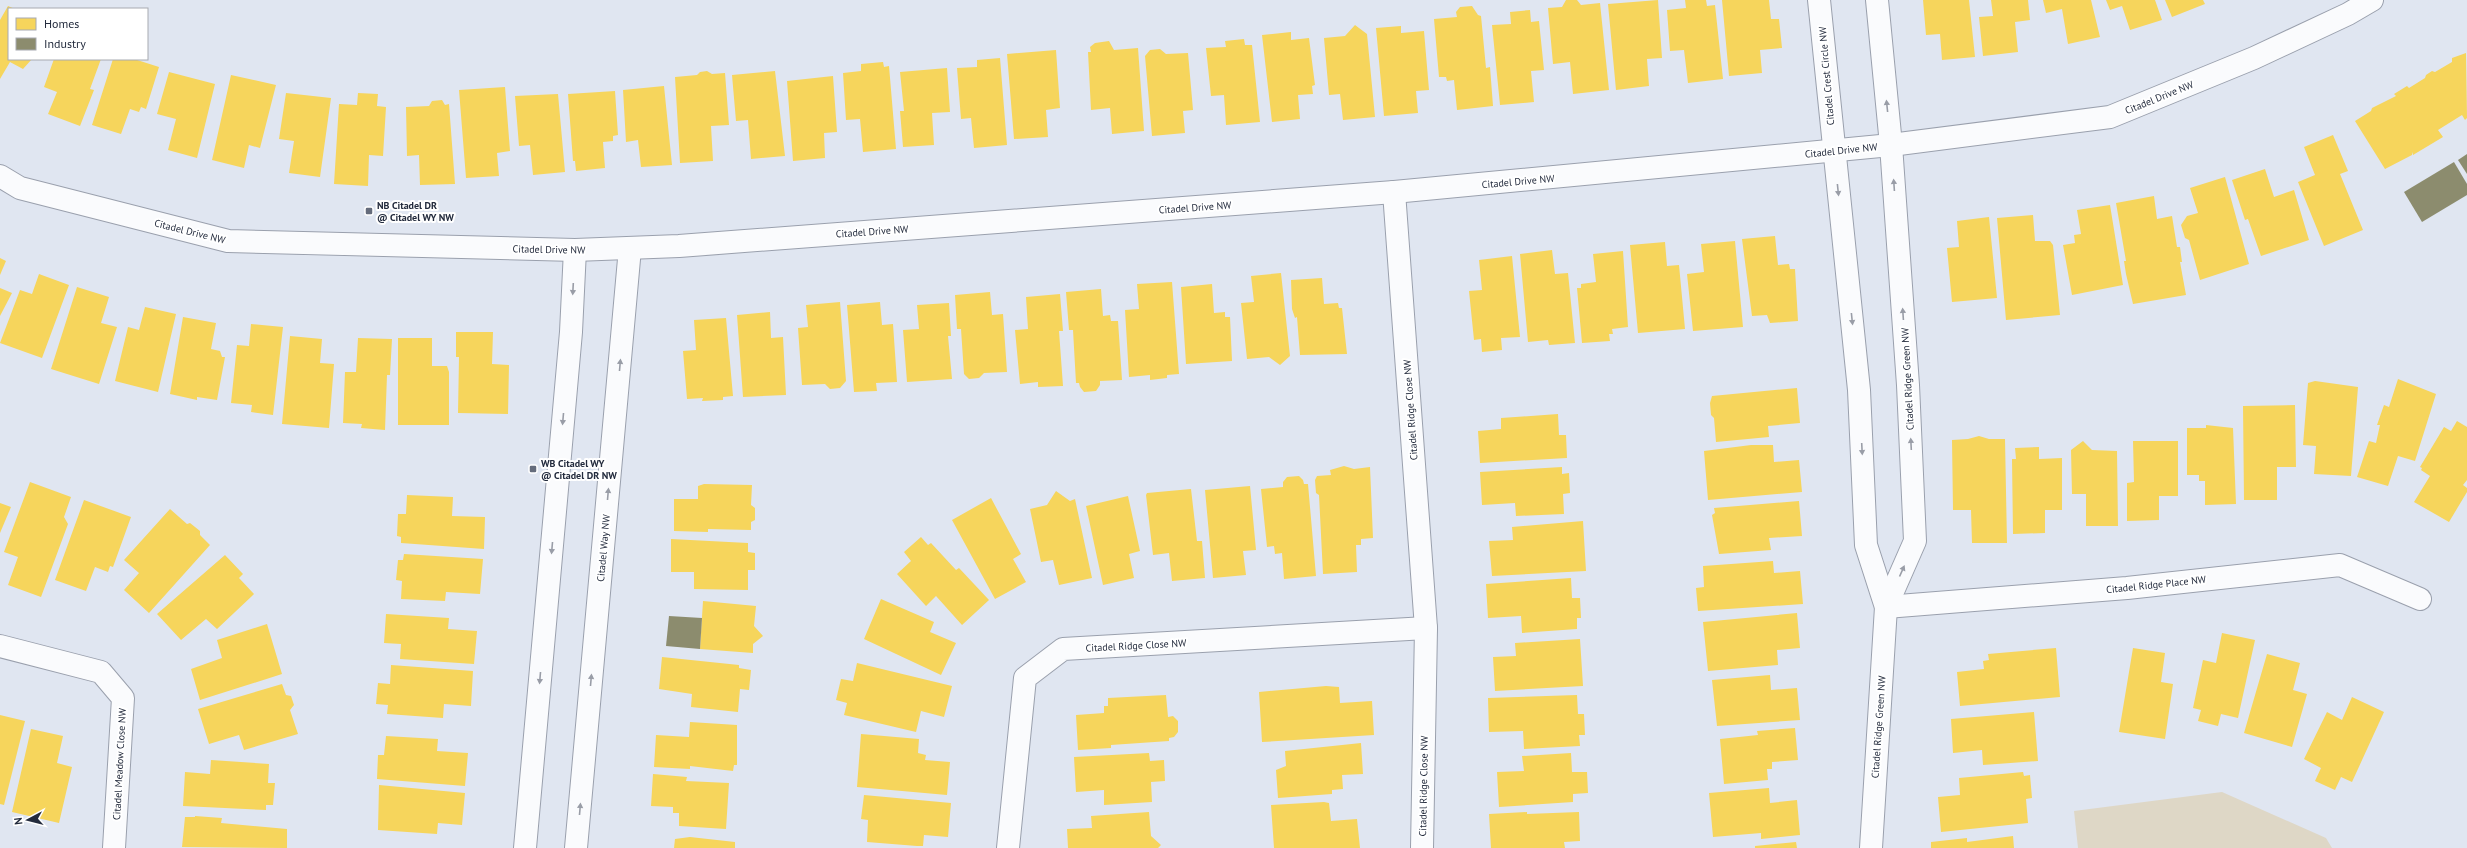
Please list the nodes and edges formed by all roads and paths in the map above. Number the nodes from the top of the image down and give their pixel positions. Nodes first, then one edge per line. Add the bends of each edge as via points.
1 (1819, 0) edge
2 (1877, 0) edge
3 (2372, 0) edge
4 (1891, 145) junction
5 (1834, 151) junction
6 (0, 176) edge
7 (1394, 192) junction
8 (630, 248) junction
9 (575, 250) junction
10 (2420, 599) dead end
11 (1886, 607) junction
12 (1426, 628) junction
13 (0, 646) edge
14 (114, 848) edge
15 (525, 848) edge
16 (576, 848) edge
17 (1008, 848) edge
18 (1422, 848) edge
19 (1871, 848) edge

1 - 5 street, Citadel Crest Circle NW
4 -> 2 street
3 - 4 street, Citadel Drive NW via 2254,58 2110,117
4 - 5 street, Citadel Drive NW
11 -> 4 street, Citadel Ridge Green NW via 1915,541 1908,385
5 - 7 street, Citadel Drive NW
5 -> 11 street, Citadel Ridge Green NW via 1859,390 1866,545
6 - 9 street, Citadel Drive NW via 20,188 228,241
7 - 8 street, Citadel Drive NW
7 - 12 street, Citadel Ridge Close NW
8 - 9 street, Citadel Drive NW
16 -> 8 street, Citadel Way NW
9 -> 15 street
10 - 11 street, Citadel Ridge Place NW via 2340,565 2127,588
11 - 19 street, Citadel Ridge Green NW
12 - 17 street, Citadel Ridge Close NW via 1063,649 1026,678
12 - 18 street, Citadel Ridge Close NW
13 - 14 street, Citadel Meadow Close NW via 101,672 123,698

